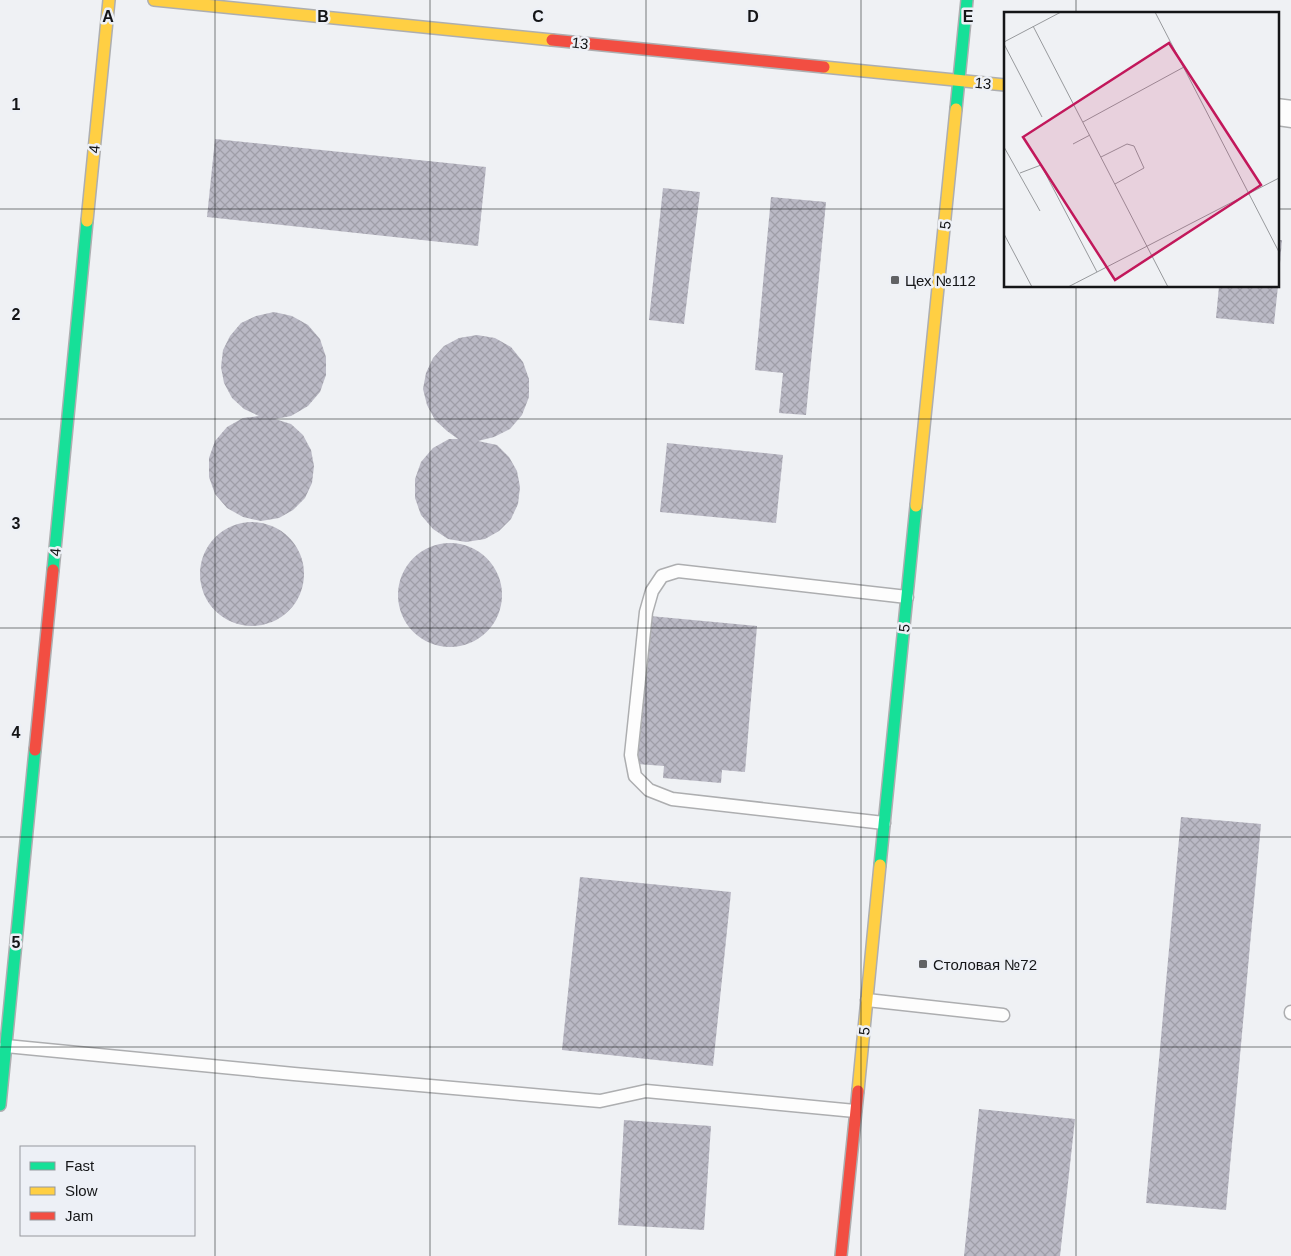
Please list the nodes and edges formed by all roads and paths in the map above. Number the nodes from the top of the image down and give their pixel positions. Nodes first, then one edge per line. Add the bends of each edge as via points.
1 (109, 0) edge
2 (154, 0) edge
3 (968, 0) edge
4 (959, 81) junction
5 (1004, 85) edge
6 (1278, 112) edge
7 (1291, 114) edge
8 (907, 597) junction
9 (884, 823) junction
10 (867, 1000) junction
11 (1003, 1015) dead end
12 (6, 1046) junction
13 (0, 1105) edge
14 (856, 1111) junction
15 (841, 1256) edge

1 - 12 street, 4
2 - 4 street, 13
3 - 4 street, 5
4 - 5 street, 13
4 - 8 street, 5
6 - 7 street
8 - 9 street, 5
8 - 9 lane via 678,571 662,576 652,591 646,612 631,755 635,776 648,790 672,799
9 - 10 street, 5
10 - 11 lane
10 - 14 street, 5
12 - 13 street, 4
12 - 14 lane via 600,1101 646,1091
14 - 15 street, 5

